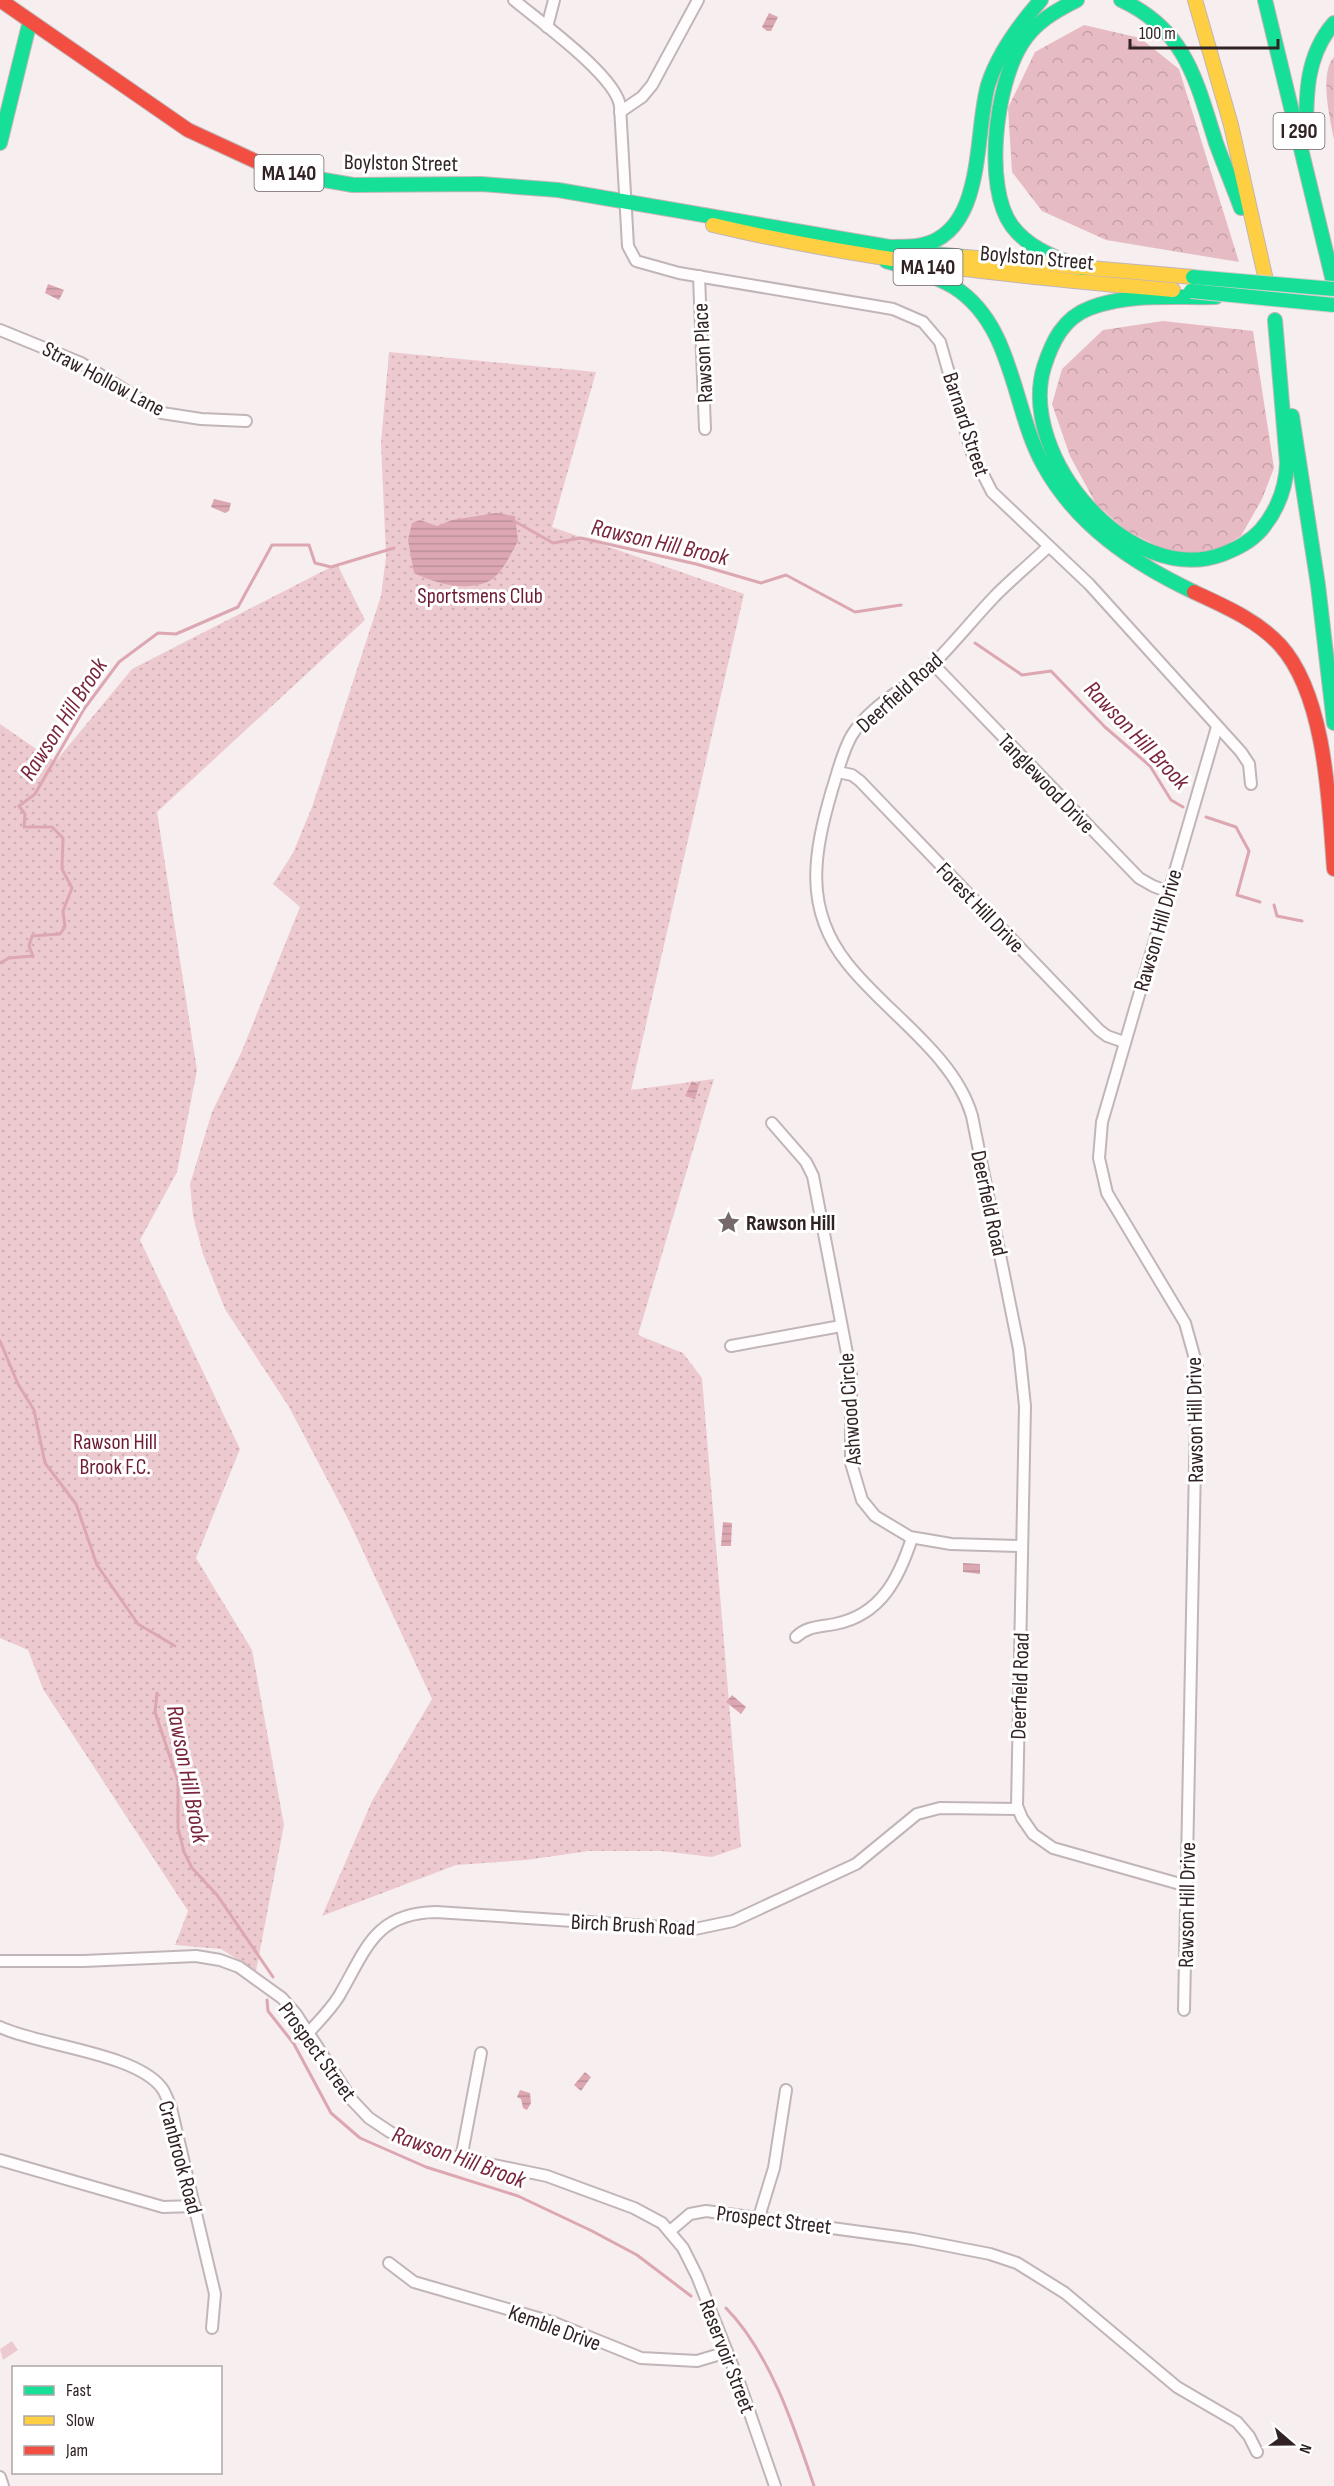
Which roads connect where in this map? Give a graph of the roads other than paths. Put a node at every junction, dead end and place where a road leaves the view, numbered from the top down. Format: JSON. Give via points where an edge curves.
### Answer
{"nodes":[{"id":1,"x":0,"y":0,"type":"edge"},
{"id":2,"x":514,"y":0,"type":"edge"},
{"id":3,"x":554,"y":0,"type":"edge"},
{"id":4,"x":698,"y":0,"type":"edge"},
{"id":5,"x":1041,"y":0,"type":"edge"},
{"id":6,"x":1077,"y":0,"type":"edge"},
{"id":7,"x":1121,"y":0,"type":"edge"},
{"id":8,"x":1195,"y":0,"type":"edge"},
{"id":9,"x":1265,"y":0,"type":"edge"},
{"id":10,"x":30,"y":21,"type":"junction"},
{"id":11,"x":1334,"y":23,"type":"edge"},
{"id":12,"x":547,"y":27,"type":"junction"},
{"id":13,"x":620,"y":112,"type":"junction"},
{"id":14,"x":0,"y":143,"type":"edge"},
{"id":15,"x":1306,"y":161,"type":"junction"},
{"id":16,"x":624,"y":202,"type":"junction"},
{"id":17,"x":670,"y":211,"type":"junction"},
{"id":18,"x":890,"y":247,"type":"junction"},
{"id":19,"x":886,"y":261,"type":"junction"},
{"id":20,"x":1264,"y":267,"type":"junction"},
{"id":21,"x":1082,"y":268,"type":"junction"},
{"id":22,"x":699,"y":276,"type":"junction"},
{"id":23,"x":1334,"y":287,"type":"edge"},
{"id":24,"x":1190,"y":295,"type":"junction"},
{"id":25,"x":1334,"y":305,"type":"edge"},
{"id":26,"x":1275,"y":320,"type":"junction"},
{"id":27,"x":0,"y":330,"type":"edge"},
{"id":28,"x":246,"y":421,"type":"dead end"},
{"id":29,"x":705,"y":429,"type":"dead end"},
{"id":30,"x":1048,"y":547,"type":"junction"},
{"id":31,"x":933,"y":664,"type":"junction"},
{"id":32,"x":1334,"y":723,"type":"edge"},
{"id":33,"x":1217,"y":727,"type":"junction"},
{"id":34,"x":838,"y":772,"type":"junction"},
{"id":35,"x":1251,"y":784,"type":"dead end"},
{"id":36,"x":1334,"y":869,"type":"edge"},
{"id":37,"x":1169,"y":892,"type":"junction"},
{"id":38,"x":1124,"y":1042,"type":"junction"},
{"id":39,"x":772,"y":1123,"type":"dead end"},
{"id":40,"x":841,"y":1326,"type":"junction"},
{"id":41,"x":731,"y":1346,"type":"dead end"},
{"id":42,"x":912,"y":1538,"type":"junction"},
{"id":43,"x":1022,"y":1545,"type":"junction"},
{"id":44,"x":796,"y":1637,"type":"dead end"},
{"id":45,"x":1018,"y":1809,"type":"junction"},
{"id":46,"x":1187,"y":1886,"type":"junction"},
{"id":47,"x":0,"y":1961,"type":"edge"},
{"id":48,"x":1184,"y":2010,"type":"dead end"},
{"id":49,"x":0,"y":2027,"type":"edge"},
{"id":50,"x":310,"y":2031,"type":"junction"},
{"id":51,"x":481,"y":2053,"type":"dead end"},
{"id":52,"x":786,"y":2090,"type":"dead end"},
{"id":53,"x":461,"y":2159,"type":"junction"},
{"id":54,"x":0,"y":2160,"type":"edge"},
{"id":55,"x":195,"y":2206,"type":"junction"},
{"id":56,"x":759,"y":2217,"type":"junction"},
{"id":57,"x":670,"y":2231,"type":"junction"},
{"id":58,"x":388,"y":2263,"type":"dead end"},
{"id":59,"x":212,"y":2328,"type":"dead end"},
{"id":60,"x":727,"y":2352,"type":"junction"},
{"id":61,"x":1257,"y":2452,"type":"dead end"},
{"id":62,"x":0,"y":2477,"type":"edge"},
{"id":63,"x":3,"y":2486,"type":"edge"},
{"id":64,"x":775,"y":2486,"type":"edge"}],
"edges":[{"from":1,"to":10,"type":"main road","name":"Boylston Street","number":"MA 140"},
{"from":2,"to":12,"type":"street","name":"Barnard Street"},
{"from":3,"to":12,"type":"street"},
{"from":4,"to":13,"type":"street","via":[[652,85]]},
{"from":5,"to":18,"type":"main road","via":[[1008,42],[996,66],[986,98],[972,192],[964,212],[943,235],[926,245]]},
{"from":6,"to":21,"type":"main road","via":[[1047,15],[1018,50],[1000,92],[996,137],[999,194],[1013,227],[1028,243]]},
{"from":7,"to":20,"type":"main road","via":[[1154,16],[1177,41]]},
{"from":8,"to":20,"type":"main road","via":[[1231,125]]},
{"from":9,"to":15,"type":"main road","number":"I 290"},
{"from":10,"to":14,"type":"main road"},
{"from":10,"to":16,"type":"main road","name":"Boylston Street","number":"MA 140","via":[[182,126],[276,170],[347,184],[529,187]]},
{"from":11,"to":15,"type":"main road","via":[[1321,40],[1310,73]]},
{"from":12,"to":13,"type":"street","name":"Barnard Street","via":[[613,86]]},
{"from":13,"to":16,"type":"street","name":"Barnard Street"},
{"from":15,"to":23,"type":"main road","number":"I 290"},
{"from":16,"to":17,"type":"main road","name":"Boylston Street","number":"MA 140"},
{"from":16,"to":22,"type":"street","name":"Barnard Street","via":[[628,246],[636,261]]},
{"from":17,"to":18,"type":"main road","name":"Boylston Street","number":"MA 140"},
{"from":17,"to":19,"type":"main road","name":"Boylston Street","number":"MA 140","via":[[748,233]]},
{"from":18,"to":21,"type":"main road","name":"Boylston Street","number":"MA 140"},
{"from":19,"to":24,"type":"main road","name":"Boylston Street","number":"MA 140"},
{"from":19,"to":36,"type":"main road","via":[[948,284],[975,306],[997,342],[1042,464],[1069,504],[1096,532],[1154,572],[1253,623],[1284,649],[1298,671],[1311,711],[1323,769]]},
{"from":20,"to":26,"type":"main road"},
{"from":21,"to":23,"type":"main road","name":"Boylston Street","number":"MA 140","bridge":true},
{"from":22,"to":29,"type":"street","name":"Rawson Place"},
{"from":22,"to":30,"type":"street","name":"Barnard Street","via":[[893,309],[923,322],[940,342],[972,453],[986,484],[1004,507]]},
{"from":24,"to":25,"type":"main road","name":"Boylston Street","number":"MA 140","bridge":true},
{"from":24,"to":26,"type":"main road","via":[[1120,300],[1086,309],[1055,337],[1044,358],[1040,383],[1041,428],[1067,480],[1084,502],[1119,533],[1163,557],[1194,562],[1223,558],[1253,539],[1270,518],[1286,474]]},
{"from":26,"to":32,"type":"main road","via":[[1305,489]]},
{"from":27,"to":28,"type":"street","name":"Straw Hollow Lane","via":[[81,363],[162,413]]},
{"from":30,"to":31,"type":"street","name":"Deerfield Road"},
{"from":30,"to":33,"type":"street","name":"Barnard Street","via":[[1089,584]]},
{"from":31,"to":34,"type":"street","name":"Deerfield Road","via":[[862,722],[850,738]]},
{"from":31,"to":37,"type":"street","name":"Tanglewood Drive","via":[[1139,878]]},
{"from":33,"to":35,"type":"street","name":"Barnard Street","via":[[1245,758]]},
{"from":33,"to":37,"type":"street","name":"Rawson Hill Drive"},
{"from":34,"to":38,"type":"street","name":"Forest Hill Drive","via":[[860,781],[1102,1034]]},
{"from":34,"to":43,"type":"street","name":"Deerfield Road","via":[[821,828],[815,867],[818,903],[831,938],[850,966],[943,1064],[963,1091],[972,1116],[1022,1371],[1026,1426]]},
{"from":37,"to":38,"type":"street","name":"Rawson Hill Drive"},
{"from":38,"to":46,"type":"street","name":"Rawson Hill Drive","via":[[1102,1122],[1100,1170],[1112,1204],[1185,1323],[1197,1366]]},
{"from":39,"to":40,"type":"street","name":"Ashwood Circle","via":[[806,1162],[813,1176]]},
{"from":40,"to":41,"type":"street"},
{"from":40,"to":42,"type":"street","name":"Ashwood Circle","via":[[851,1374],[851,1462],[855,1484],[875,1516]]},
{"from":42,"to":43,"type":"street","name":"Ashwood Circle","via":[[951,1544]]},
{"from":42,"to":44,"type":"street","via":[[900,1572],[879,1602],[855,1618],[807,1629]]},
{"from":43,"to":45,"type":"street","name":"Deerfield Road"},
{"from":45,"to":46,"type":"street","via":[[1036,1837],[1053,1848]]},
{"from":45,"to":50,"type":"street","name":"Birch Brush Road","via":[[926,1810],[900,1826],[856,1864],[713,1927],[436,1912],[406,1915],[378,1932],[362,1951],[334,2003]]},
{"from":46,"to":48,"type":"street","name":"Rawson Hill Drive"},
{"from":47,"to":50,"type":"street","name":"Prospect Street","via":[[166,1956],[220,1959],[239,1967],[282,1998]]},
{"from":49,"to":55,"type":"street","name":"Cranbrook Road","via":[[123,2064],[156,2082],[171,2108]]},
{"from":50,"to":53,"type":"street","name":"Prospect Street","via":[[336,2077],[369,2118],[412,2145]]},
{"from":51,"to":53,"type":"street"},
{"from":52,"to":56,"type":"street","via":[[774,2168]]},
{"from":53,"to":57,"type":"street","name":"Prospect Street","via":[[548,2176],[643,2212]]},
{"from":54,"to":55,"type":"street","via":[[160,2206]]},
{"from":55,"to":59,"type":"street","name":"Cranbrook Road","via":[[216,2299]]},
{"from":56,"to":57,"type":"street","name":"Prospect Street","via":[[699,2211]]},
{"from":56,"to":61,"type":"street","name":"Prospect Street","via":[[913,2239],[990,2254],[1017,2264],[1065,2293],[1177,2387],[1237,2422]]},
{"from":57,"to":60,"type":"street","name":"Reservoir Street","via":[[692,2267]]},
{"from":58,"to":60,"type":"street","name":"Kemble Drive","via":[[414,2283],[552,2322],[641,2358],[697,2361]]},
{"from":60,"to":64,"type":"street","name":"Reservoir Street"},
{"from":62,"to":63,"type":"street"}]}
